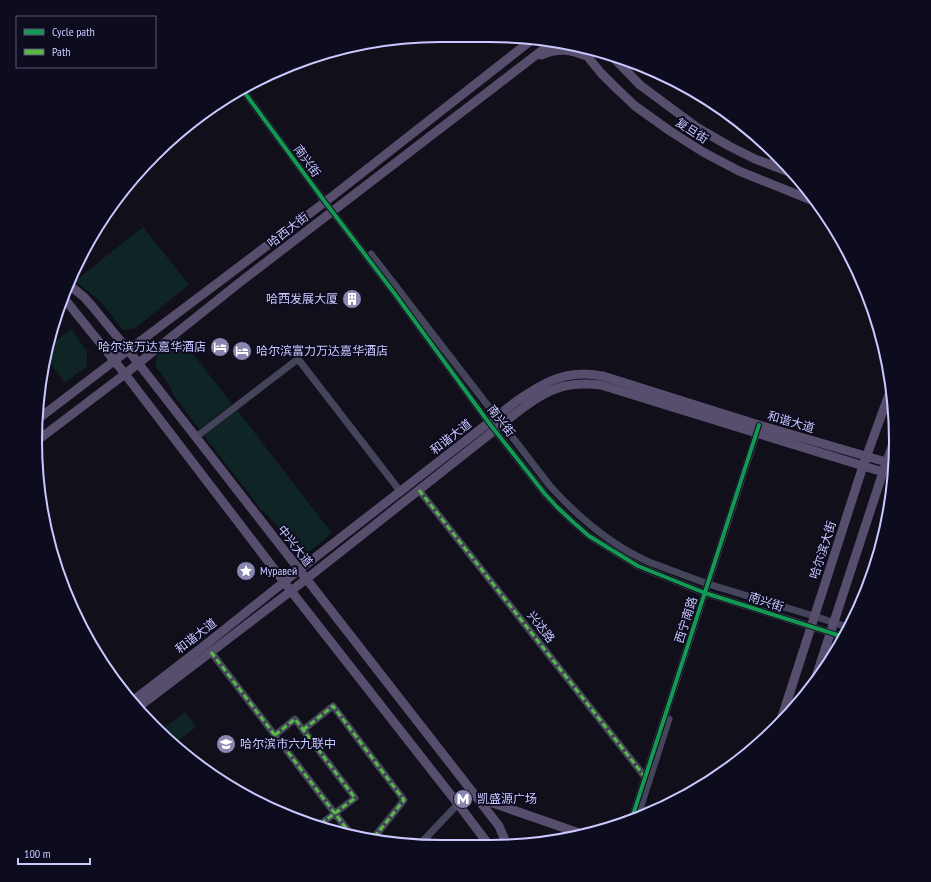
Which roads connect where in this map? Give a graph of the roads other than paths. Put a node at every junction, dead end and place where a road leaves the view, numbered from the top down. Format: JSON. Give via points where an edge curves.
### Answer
{"nodes":[{"id":1,"x":526,"y":44,"type":"edge"},
{"id":2,"x":548,"y":46,"type":"edge"},
{"id":3,"x":568,"y":50,"type":"edge"},
{"id":4,"x":576,"y":52,"type":"edge"},
{"id":5,"x":587,"y":56,"type":"joint"},
{"id":6,"x":531,"y":59,"type":"junction"},
{"id":7,"x":619,"y":63,"type":"edge"},
{"id":8,"x":249,"y":91,"type":"edge"},
{"id":9,"x":245,"y":93,"type":"edge"},
{"id":10,"x":773,"y":160,"type":"edge"},
{"id":11,"x":771,"y":165,"type":"junction"},
{"id":12,"x":782,"y":169,"type":"edge"},
{"id":13,"x":807,"y":199,"type":"edge"},
{"id":14,"x":326,"y":200,"type":"junction"},
{"id":15,"x":334,"y":210,"type":"junction"},
{"id":16,"x":72,"y":288,"type":"edge"},
{"id":17,"x":67,"y":302,"type":"edge"},
{"id":18,"x":128,"y":350,"type":"junction"},
{"id":19,"x":114,"y":361,"type":"junction"},
{"id":20,"x":138,"y":363,"type":"junction"},
{"id":21,"x":125,"y":374,"type":"junction"},
{"id":22,"x":887,"y":400,"type":"edge"},
{"id":23,"x":43,"y":415,"type":"edge"},
{"id":24,"x":500,"y":420,"type":"junction"},
{"id":25,"x":492,"y":427,"type":"junction"},
{"id":26,"x":761,"y":430,"type":"junction"},
{"id":27,"x":42,"y":437,"type":"edge"},
{"id":28,"x":196,"y":437,"type":"junction"},
{"id":29,"x":867,"y":456,"type":"junction"},
{"id":30,"x":888,"y":456,"type":"edge"},
{"id":31,"x":886,"y":462,"type":"junction"},
{"id":32,"x":863,"y":466,"type":"junction"},
{"id":33,"x":882,"y":472,"type":"junction"},
{"id":34,"x":419,"y":490,"type":"junction"},
{"id":35,"x":400,"y":491,"type":"junction"},
{"id":36,"x":299,"y":570,"type":"junction"},
{"id":37,"x":306,"y":579,"type":"junction"},
{"id":38,"x":284,"y":582,"type":"junction"},
{"id":39,"x":710,"y":585,"type":"junction"},
{"id":40,"x":292,"y":591,"type":"junction"},
{"id":41,"x":707,"y":593,"type":"junction"},
{"id":42,"x":814,"y":616,"type":"junction"},
{"id":43,"x":834,"y":623,"type":"junction"},
{"id":44,"x":843,"y":626,"type":"edge"},
{"id":45,"x":812,"y":627,"type":"junction"},
{"id":46,"x":830,"y":633,"type":"junction"},
{"id":47,"x":838,"y":636,"type":"edge"},
{"id":48,"x":211,"y":652,"type":"junction"},
{"id":49,"x":819,"y":668,"type":"edge"},
{"id":50,"x":136,"y":698,"type":"edge"},
{"id":51,"x":142,"y":705,"type":"edge"},
{"id":52,"x":784,"y":710,"type":"edge"},
{"id":53,"x":303,"y":730,"type":"junction"},
{"id":54,"x":275,"y":735,"type":"junction"},
{"id":55,"x":645,"y":777,"type":"junction"},
{"id":56,"x":477,"y":798,"type":"junction"},
{"id":57,"x":458,"y":804,"type":"junction"},
{"id":58,"x":639,"y":811,"type":"edge"},
{"id":59,"x":335,"y":813,"type":"junction"},
{"id":60,"x":633,"y":813,"type":"edge"},
{"id":61,"x":323,"y":822,"type":"edge"},
{"id":62,"x":346,"y":828,"type":"edge"},
{"id":63,"x":573,"y":831,"type":"edge"},
{"id":64,"x":376,"y":835,"type":"edge"},
{"id":65,"x":424,"y":839,"type":"edge"},
{"id":66,"x":505,"y":839,"type":"edge"},
{"id":67,"x":486,"y":840,"type":"edge"}],
"edges":[{"from":1,"to":14,"type":"main road","name":"哈西大街"},
{"from":2,"to":6,"type":"main road","name":"哈西大街"},
{"from":3,"to":6,"type":"main road","via":[[552,51]]},
{"from":4,"to":5,"type":"main road"},
{"from":5,"to":13,"type":"main road","name":"复旦街","via":[[635,106],[670,131],[739,171]]},
{"from":6,"to":15,"type":"main road","name":"哈西大街"},
{"from":7,"to":11,"type":"main road","name":"复旦街","via":[[640,85],[698,128],[729,146]]},
{"from":8,"to":14,"type":"street","name":"南兴街"},
{"from":9,"to":14,"type":"street","name":"南兴街"},
{"from":10,"to":11,"type":"street"},
{"from":11,"to":12,"type":"main road","name":"复旦街"},
{"from":14,"to":15,"type":"street","name":"南兴街"},
{"from":14,"to":18,"type":"main road","name":"哈西大街"},
{"from":15,"to":20,"type":"main road","name":"哈西大街"},
{"from":15,"to":24,"type":"street","name":"南兴街"},
{"from":15,"to":25,"type":"street","name":"南兴街"},
{"from":16,"to":18,"type":"main road","name":"中兴大道","via":[[88,302]]},
{"from":17,"to":19,"type":"main road"},
{"from":18,"to":19,"type":"main road","name":"哈西大街"},
{"from":18,"to":20,"type":"main road","name":"中兴大道"},
{"from":19,"to":21,"type":"main road"},
{"from":19,"to":23,"type":"main road","name":"哈西大街"},
{"from":20,"to":21,"type":"main road","name":"哈西大街"},
{"from":20,"to":28,"type":"main road","name":"中兴大道"},
{"from":21,"to":27,"type":"main road","name":"哈西大街"},
{"from":21,"to":38,"type":"main road"},
{"from":22,"to":29,"type":"main road","name":"哈尔滨大街"},
{"from":24,"to":25,"type":"main road","name":"和谐大道"},
{"from":24,"to":26,"type":"main road","name":"和谐大道","via":[[518,400],[548,382],[565,376],[584,374],[603,376]]},
{"from":24,"to":39,"type":"street","name":"南兴街","via":[[550,486],[586,522],[642,559]]},
{"from":25,"to":34,"type":"main road","name":"和谐大道"},
{"from":25,"to":35,"type":"main road","name":"和谐大道"},
{"from":25,"to":41,"type":"street","name":"南兴街","via":[[557,507],[590,536],[638,566]]},
{"from":26,"to":29,"type":"main road","name":"和谐大道"},
{"from":26,"to":32,"type":"main road","name":"和谐大道"},
{"from":26,"to":39,"type":"street","name":"西宁南路"},
{"from":28,"to":35,"type":"street","via":[[298,359]]},
{"from":28,"to":36,"type":"main road","name":"中兴大道"},
{"from":29,"to":31,"type":"main road","name":"和谐大道"},
{"from":29,"to":32,"type":"main road","name":"哈尔滨大街"},
{"from":30,"to":31,"type":"main road"},
{"from":31,"to":33,"type":"main road"},
{"from":32,"to":33,"type":"main road","name":"和谐大道"},
{"from":32,"to":42,"type":"main road","name":"哈尔滨大街"},
{"from":33,"to":43,"type":"main road"},
{"from":34,"to":37,"type":"main road","name":"和谐大道"},
{"from":34,"to":55,"type":"street","name":"兴达路"},
{"from":35,"to":36,"type":"main road","name":"和谐大道"},
{"from":36,"to":37,"type":"main road","name":"中兴大道"},
{"from":36,"to":38,"type":"main road","name":"和谐大道"},
{"from":37,"to":40,"type":"main road","name":"和谐大道"},
{"from":37,"to":56,"type":"main road","name":"中兴大道"},
{"from":38,"to":40,"type":"main road"},
{"from":38,"to":50,"type":"main road","name":"和谐大道"},
{"from":39,"to":41,"type":"street","name":"西宁南路"},
{"from":39,"to":42,"type":"street","name":"南兴街"},
{"from":40,"to":48,"type":"main road","name":"和谐大道"},
{"from":40,"to":57,"type":"main road"},
{"from":41,"to":45,"type":"street","name":"南兴街"},
{"from":41,"to":55,"type":"street","name":"西宁南路"},
{"from":41,"to":58,"type":"street","name":"西宁南路"},
{"from":42,"to":43,"type":"street","name":"南兴街"},
{"from":42,"to":45,"type":"main road","name":"哈尔滨大街"},
{"from":43,"to":44,"type":"street","name":"南兴街"},
{"from":43,"to":46,"type":"main road"},
{"from":45,"to":46,"type":"street","name":"南兴街"},
{"from":45,"to":52,"type":"main road","name":"哈尔滨大街"},
{"from":46,"to":47,"type":"street","name":"南兴街"},
{"from":46,"to":49,"type":"main road"},
{"from":48,"to":51,"type":"main road","name":"和谐大道"},
{"from":48,"to":54,"type":"street"},
{"from":53,"to":54,"type":"street","via":[[295,719]]},
{"from":53,"to":59,"type":"street","via":[[355,798]]},
{"from":53,"to":64,"type":"street","via":[[333,706],[404,800]]},
{"from":54,"to":59,"type":"street"},
{"from":55,"to":60,"type":"street","name":"西宁南路"},
{"from":56,"to":63,"type":"main road"},
{"from":56,"to":66,"type":"main road","name":"中兴大道","via":[[499,826]]},
{"from":57,"to":65,"type":"street"},
{"from":57,"to":67,"type":"main road"},
{"from":59,"to":61,"type":"street"},
{"from":59,"to":62,"type":"street"}]}
